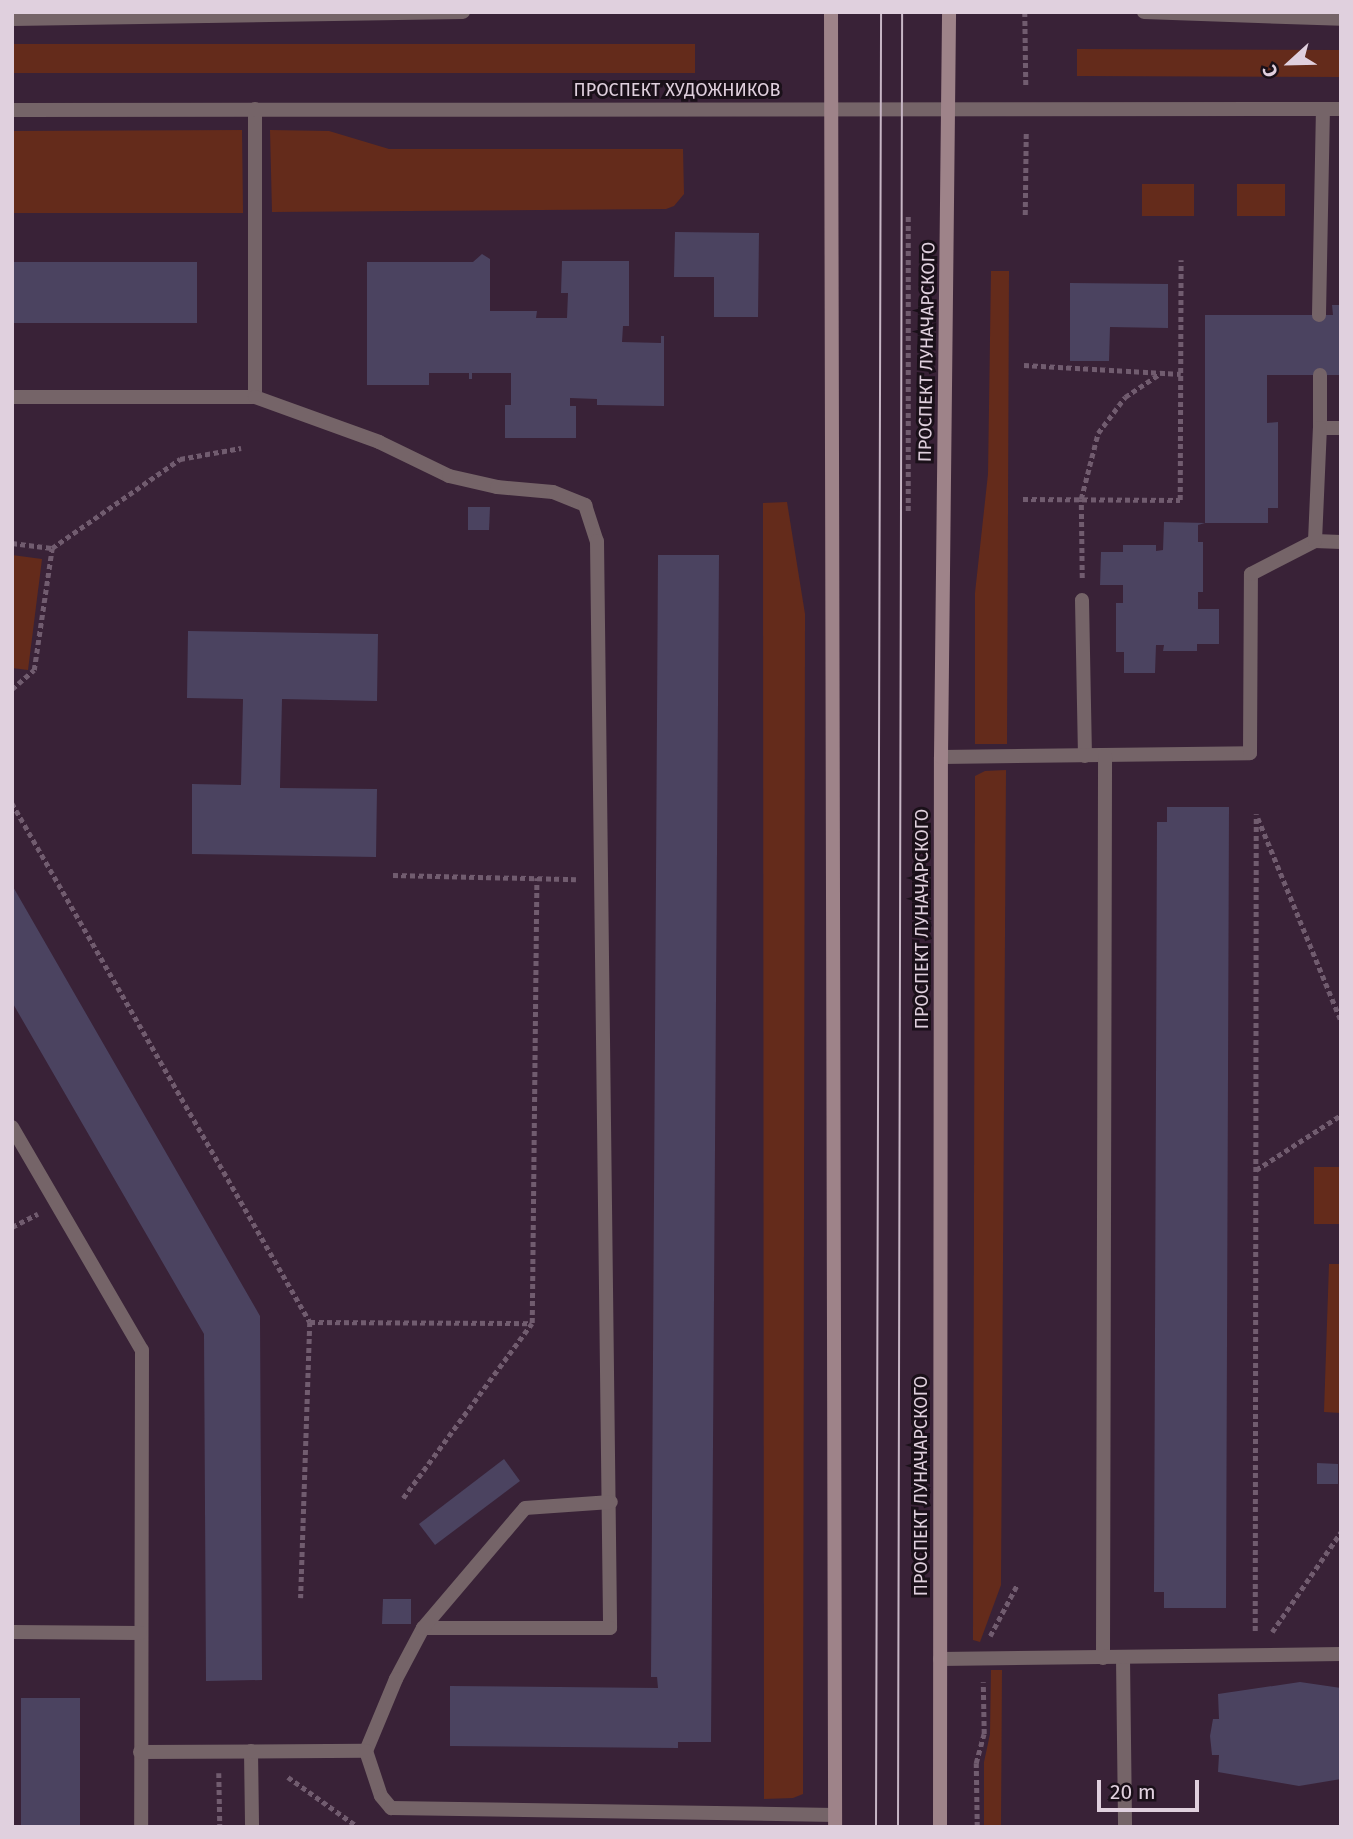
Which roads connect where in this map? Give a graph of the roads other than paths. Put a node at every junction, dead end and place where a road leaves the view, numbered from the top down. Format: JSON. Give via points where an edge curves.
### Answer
{"nodes":[{"id":1,"x":463,"y":12,"type":"edge"},
{"id":2,"x":831,"y":12,"type":"edge"},
{"id":3,"x":949,"y":12,"type":"edge"},
{"id":4,"x":1144,"y":12,"type":"edge"},
{"id":5,"x":1321,"y":15,"type":"edge"},
{"id":6,"x":12,"y":19,"type":"edge"},
{"id":7,"x":1341,"y":19,"type":"edge"},
{"id":8,"x":255,"y":109,"type":"junction"},
{"id":9,"x":1323,"y":109,"type":"junction"},
{"id":10,"x":1341,"y":109,"type":"edge"},
{"id":11,"x":12,"y":110,"type":"edge"},
{"id":12,"x":830,"y":110,"type":"junction"},
{"id":13,"x":949,"y":110,"type":"junction"},
{"id":14,"x":1319,"y":315,"type":"dead end"},
{"id":15,"x":1320,"y":375,"type":"dead end"},
{"id":16,"x":12,"y":397,"type":"edge"},
{"id":17,"x":255,"y":397,"type":"junction"},
{"id":18,"x":1320,"y":428,"type":"junction"},
{"id":19,"x":1341,"y":428,"type":"edge"},
{"id":20,"x":1315,"y":541,"type":"junction"},
{"id":21,"x":1341,"y":542,"type":"edge"},
{"id":22,"x":1082,"y":600,"type":"road end"},
{"id":23,"x":1085,"y":756,"type":"junction"},
{"id":24,"x":1105,"y":756,"type":"junction"},
{"id":25,"x":941,"y":757,"type":"junction"},
{"id":26,"x":12,"y":1127,"type":"edge"},
{"id":27,"x":611,"y":1502,"type":"junction"},
{"id":28,"x":423,"y":1628,"type":"junction"},
{"id":29,"x":12,"y":1632,"type":"edge"},
{"id":30,"x":140,"y":1633,"type":"junction"},
{"id":31,"x":1341,"y":1654,"type":"edge"},
{"id":32,"x":1103,"y":1658,"type":"junction"},
{"id":33,"x":1123,"y":1658,"type":"junction"},
{"id":34,"x":940,"y":1659,"type":"junction"},
{"id":35,"x":251,"y":1751,"type":"junction"},
{"id":36,"x":366,"y":1751,"type":"junction"},
{"id":37,"x":140,"y":1752,"type":"junction"},
{"id":38,"x":835,"y":1821,"type":"edge"},
{"id":39,"x":141,"y":1827,"type":"edge"},
{"id":40,"x":251,"y":1827,"type":"edge"},
{"id":41,"x":940,"y":1827,"type":"edge"},
{"id":42,"x":1125,"y":1827,"type":"edge"}],
"edges":[{"from":1,"to":6,"type":"street"},
{"from":2,"to":12,"type":"main road"},
{"from":3,"to":13,"type":"main road","name":"ПРОСПЕКТ ЛУНАЧАРСКОГО"},
{"from":4,"to":5,"type":"street"},
{"from":5,"to":7,"type":"street"},
{"from":8,"to":11,"type":"street","name":"ПРОСПЕКТ ХУДОЖНИКОВ"},
{"from":8,"to":12,"type":"street","name":"ПРОСПЕКТ ХУДОЖНИКОВ"},
{"from":8,"to":17,"type":"street"},
{"from":9,"to":10,"type":"street","name":"ПРОСПЕКТ ХУДОЖНИКОВ"},
{"from":9,"to":13,"type":"street","name":"ПРОСПЕКТ ХУДОЖНИКОВ"},
{"from":9,"to":14,"type":"street"},
{"from":12,"to":13,"type":"street","name":"ПРОСПЕКТ ХУДОЖНИКОВ"},
{"from":12,"to":38,"type":"main road"},
{"from":13,"to":25,"type":"main road","name":"ПРОСПЕКТ ЛУНАЧАРСКОГО"},
{"from":15,"to":18,"type":"street"},
{"from":16,"to":17,"type":"street"},
{"from":17,"to":27,"type":"street","via":[[380,442],[450,476],[497,487],[553,492],[585,505],[597,541]]},
{"from":18,"to":19,"type":"street"},
{"from":18,"to":20,"type":"street"},
{"from":20,"to":21,"type":"street"},
{"from":20,"to":24,"type":"street","via":[[1251,574],[1250,753]]},
{"from":22,"to":23,"type":"street"},
{"from":23,"to":24,"type":"street"},
{"from":23,"to":25,"type":"street"},
{"from":24,"to":32,"type":"street"},
{"from":25,"to":34,"type":"main road","name":"ПРОСПЕКТ ЛУНАЧАРСКОГО"},
{"from":26,"to":30,"type":"street","via":[[142,1350]]},
{"from":27,"to":28,"type":"street","via":[[525,1508]]},
{"from":27,"to":28,"type":"street","via":[[610,1628]]},
{"from":28,"to":36,"type":"street"},
{"from":29,"to":30,"type":"street"},
{"from":30,"to":37,"type":"street"},
{"from":31,"to":33,"type":"street"},
{"from":32,"to":33,"type":"street"},
{"from":32,"to":34,"type":"street"},
{"from":33,"to":42,"type":"street"},
{"from":34,"to":41,"type":"main road","name":"ПРОСПЕКТ ЛУНАЧАРСКОГО"},
{"from":35,"to":36,"type":"street"},
{"from":35,"to":37,"type":"street"},
{"from":35,"to":40,"type":"street"},
{"from":36,"to":38,"type":"street","via":[[381,1796],[391,1808]]},
{"from":37,"to":39,"type":"street"}]}
